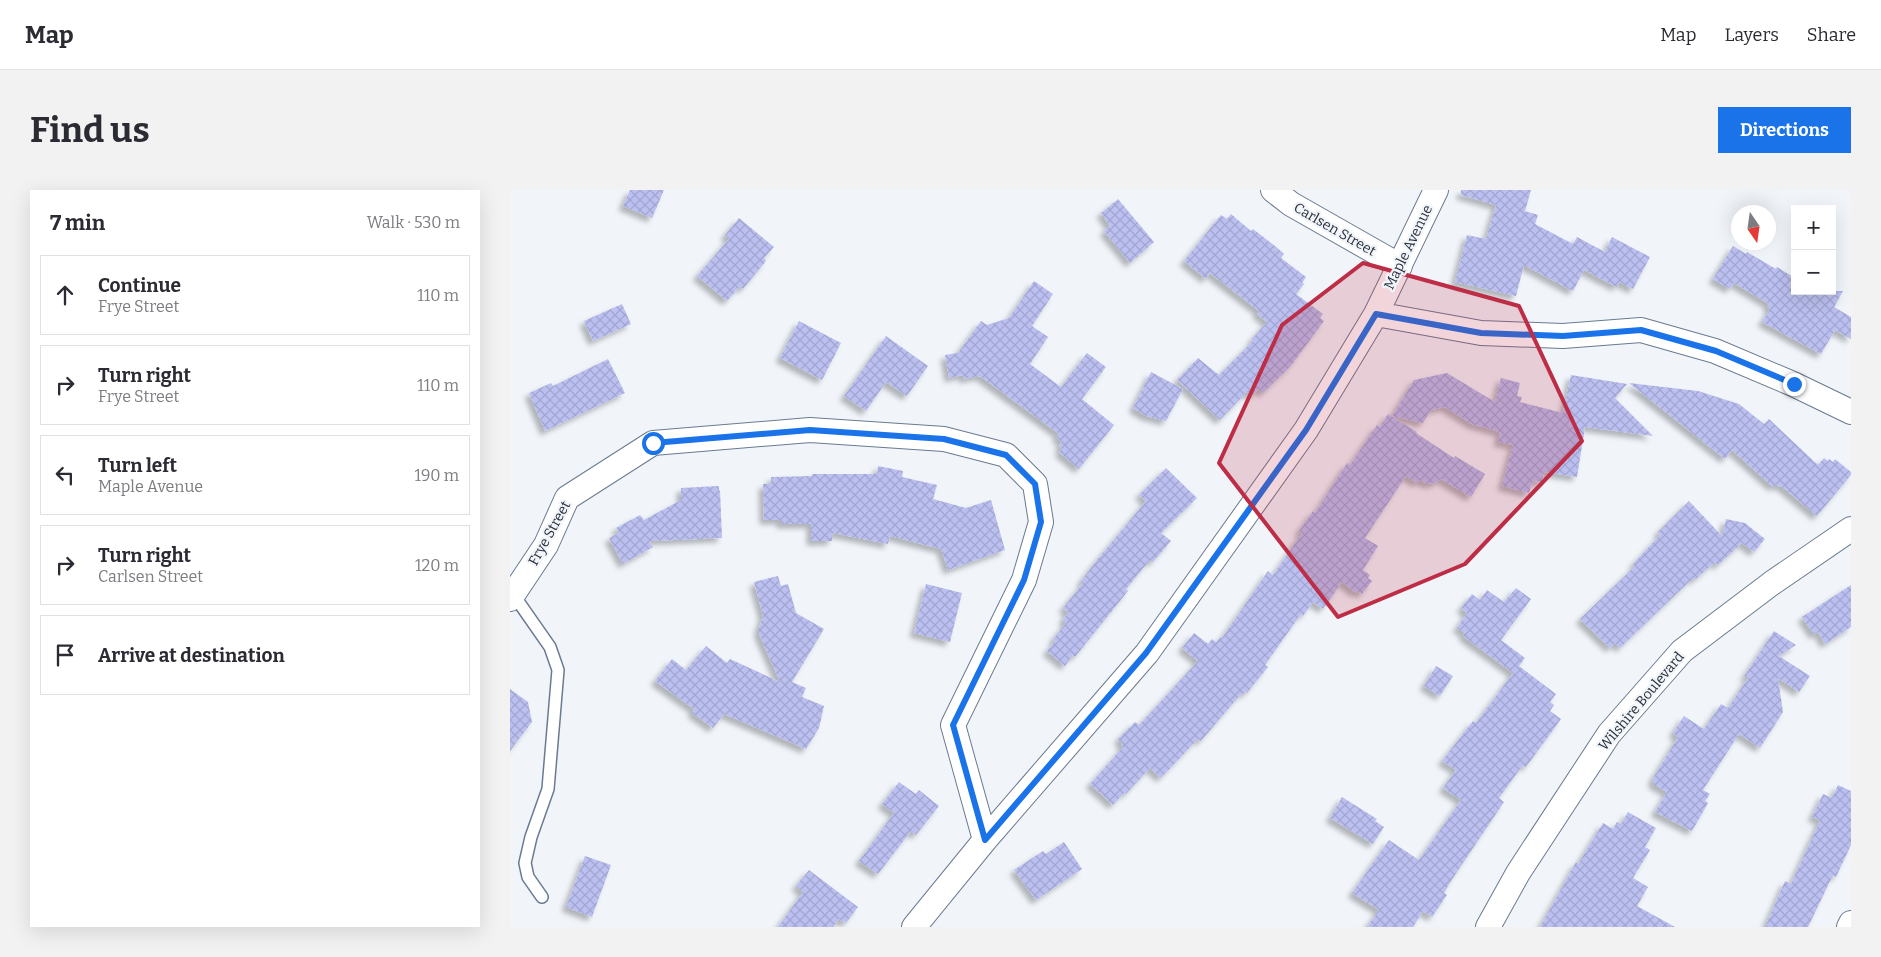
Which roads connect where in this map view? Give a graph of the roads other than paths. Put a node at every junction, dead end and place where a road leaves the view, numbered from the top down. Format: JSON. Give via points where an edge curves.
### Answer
{"nodes":[{"id":1,"x":1273,"y":190,"type":"edge"},
{"id":2,"x":1436,"y":190,"type":"edge"},
{"id":3,"x":1400,"y":266,"type":"junction"},
{"id":4,"x":1376,"y":314,"type":"junction"},
{"id":5,"x":1851,"y":412,"type":"edge"},
{"id":6,"x":1851,"y":529,"type":"edge"},
{"id":7,"x":511,"y":596,"type":"edge"},
{"id":8,"x":985,"y":840,"type":"junction"},
{"id":9,"x":542,"y":897,"type":"dead end"},
{"id":10,"x":1851,"y":923,"type":"edge"},
{"id":11,"x":914,"y":927,"type":"edge"},
{"id":12,"x":1488,"y":927,"type":"edge"},
{"id":13,"x":1849,"y":927,"type":"edge"}],
"edges":[{"from":1,"to":3,"type":"street","name":"Carlsen Street","via":[[1291,204]]},
{"from":2,"to":3,"type":"street","name":"Maple Avenue"},
{"from":3,"to":4,"type":"street","name":"Maple Avenue"},
{"from":4,"to":5,"type":"street","via":[[1481,333],[1563,336],[1641,330],[1716,351]]},
{"from":4,"to":8,"type":"street","name":"Maple Avenue","via":[[1306,430],[1146,653]]},
{"from":6,"to":12,"type":"street","name":"Wilshire Boulevard","via":[[1682,651],[1609,734],[1518,873]]},
{"from":7,"to":8,"type":"street","name":"Frye Street","via":[[546,546],[567,498],[653,443],[810,430],[944,439],[1006,455],[1035,484],[1041,522],[1024,580],[953,725]]},
{"from":7,"to":9,"type":"lane","via":[[550,647],[558,670],[548,789],[525,863],[528,877]]},
{"from":8,"to":11,"type":"street","name":"Maple Avenue"},
{"from":10,"to":13,"type":"street"}]}
